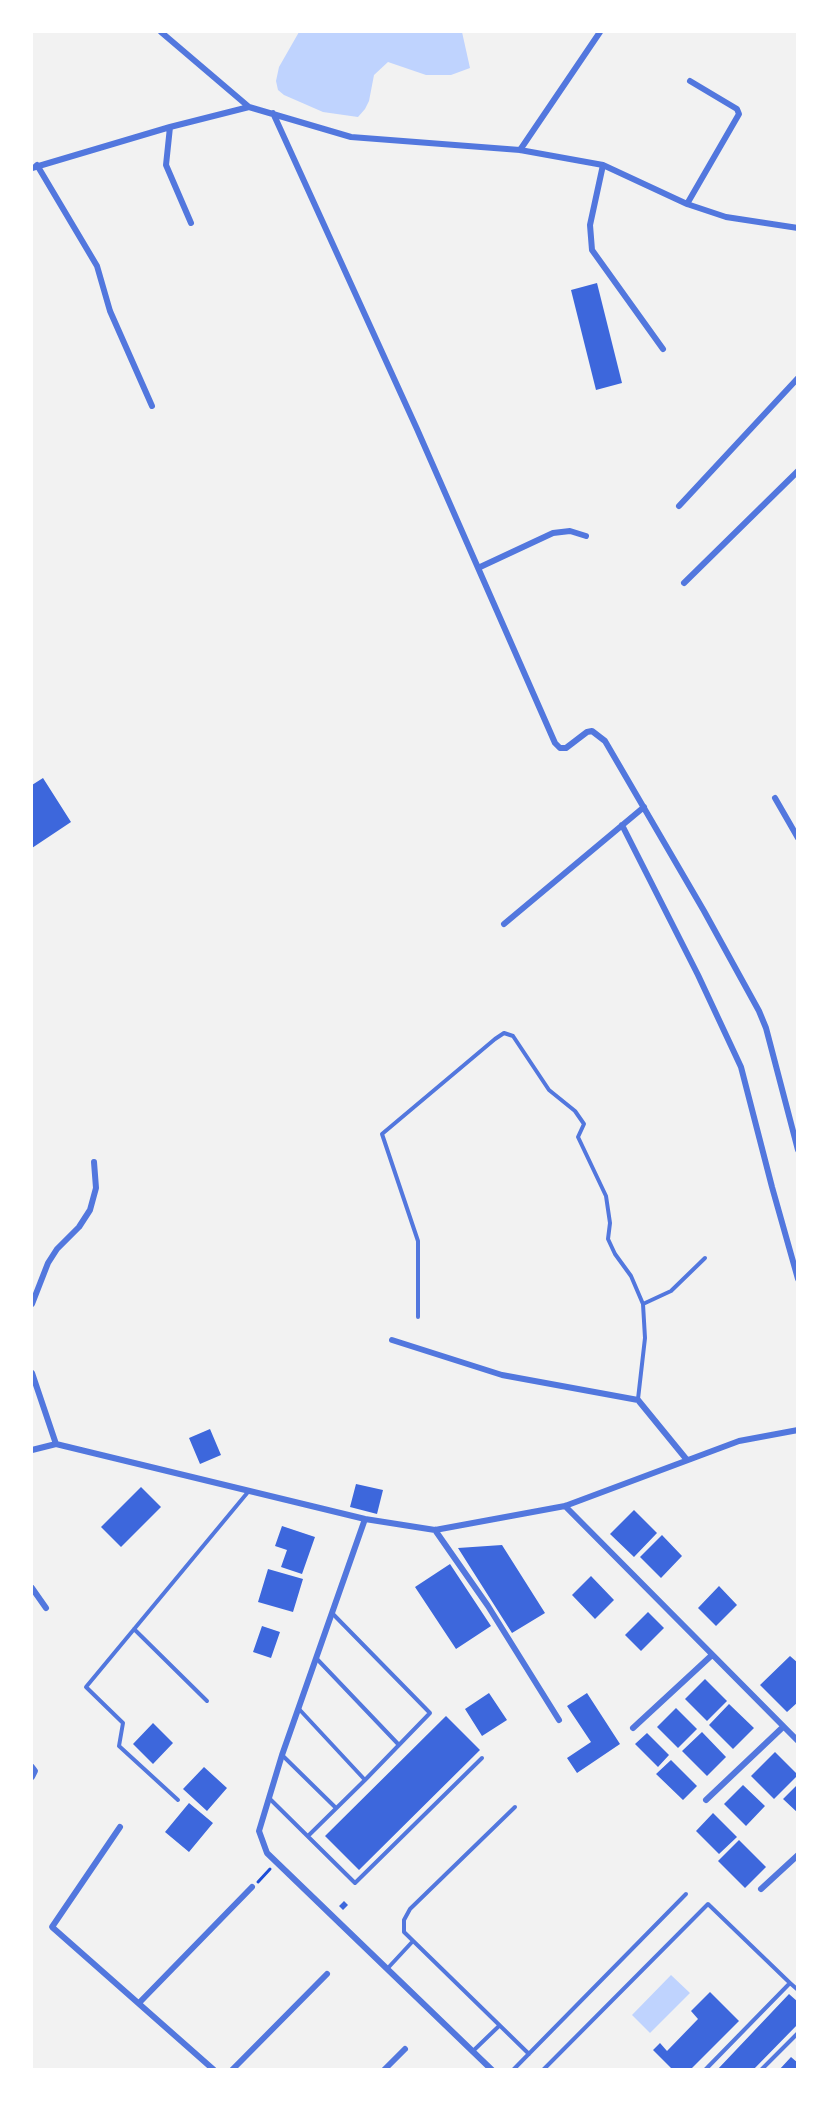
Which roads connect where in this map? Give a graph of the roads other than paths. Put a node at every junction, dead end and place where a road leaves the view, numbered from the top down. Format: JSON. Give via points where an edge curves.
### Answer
{"nodes":[{"id":1,"x":161,"y":32,"type":"edge"},
{"id":2,"x":600,"y":32,"type":"edge"},
{"id":3,"x":690,"y":81,"type":"dead end"},
{"id":4,"x":249,"y":107,"type":"junction"},
{"id":5,"x":273,"y":113,"type":"junction"},
{"id":6,"x":170,"y":127,"type":"junction"},
{"id":7,"x":520,"y":150,"type":"junction"},
{"id":8,"x":603,"y":165,"type":"junction"},
{"id":9,"x":34,"y":167,"type":"edge"},
{"id":10,"x":687,"y":204,"type":"junction"},
{"id":11,"x":191,"y":223,"type":"dead end"},
{"id":12,"x":798,"y":228,"type":"edge"},
{"id":13,"x":663,"y":349,"type":"dead end"},
{"id":14,"x":798,"y":378,"type":"edge"},
{"id":15,"x":152,"y":406,"type":"dead end"},
{"id":16,"x":798,"y":471,"type":"edge"},
{"id":17,"x":679,"y":506,"type":"dead end"},
{"id":18,"x":586,"y":536,"type":"dead end"},
{"id":19,"x":478,"y":568,"type":"junction"},
{"id":20,"x":684,"y":583,"type":"dead end"},
{"id":21,"x":775,"y":798,"type":"dead end"},
{"id":22,"x":644,"y":807,"type":"junction"},
{"id":23,"x":622,"y":825,"type":"junction"},
{"id":24,"x":798,"y":838,"type":"edge"},
{"id":25,"x":504,"y":924,"type":"dead end"},
{"id":26,"x":798,"y":1150,"type":"edge"},
{"id":27,"x":93,"y":1162,"type":"dead end"},
{"id":28,"x":705,"y":1258,"type":"dead end"},
{"id":29,"x":798,"y":1279,"type":"edge"},
{"id":30,"x":32,"y":1304,"type":"edge"},
{"id":31,"x":644,"y":1304,"type":"junction"},
{"id":32,"x":418,"y":1317,"type":"dead end"},
{"id":33,"x":392,"y":1340,"type":"dead end"},
{"id":34,"x":32,"y":1373,"type":"edge"},
{"id":35,"x":638,"y":1400,"type":"junction"},
{"id":36,"x":798,"y":1430,"type":"edge"},
{"id":37,"x":56,"y":1444,"type":"junction"},
{"id":38,"x":32,"y":1450,"type":"edge"},
{"id":39,"x":687,"y":1460,"type":"junction"},
{"id":40,"x":248,"y":1492,"type":"junction"},
{"id":41,"x":565,"y":1506,"type":"junction"},
{"id":42,"x":365,"y":1519,"type":"junction"},
{"id":43,"x":435,"y":1530,"type":"junction"},
{"id":44,"x":32,"y":1588,"type":"edge"},
{"id":45,"x":46,"y":1608,"type":"dead end"},
{"id":46,"x":332,"y":1613,"type":"junction"},
{"id":47,"x":134,"y":1629,"type":"junction"},
{"id":48,"x":711,"y":1656,"type":"junction"},
{"id":49,"x":316,"y":1658,"type":"junction"},
{"id":50,"x":207,"y":1701,"type":"dead end"},
{"id":51,"x":298,"y":1709,"type":"junction"},
{"id":52,"x":559,"y":1720,"type":"dead end"},
{"id":53,"x":783,"y":1727,"type":"junction"},
{"id":54,"x":633,"y":1728,"type":"dead end"},
{"id":55,"x":798,"y":1741,"type":"edge"},
{"id":56,"x":399,"y":1745,"type":"junction"},
{"id":57,"x":282,"y":1755,"type":"junction"},
{"id":58,"x":482,"y":1758,"type":"dead end"},
{"id":59,"x":32,"y":1767,"type":"edge"},
{"id":60,"x":32,"y":1777,"type":"edge"},
{"id":61,"x":365,"y":1780,"type":"junction"},
{"id":62,"x":268,"y":1797,"type":"junction"},
{"id":63,"x":178,"y":1800,"type":"dead end"},
{"id":64,"x":705,"y":1800,"type":"dead end"},
{"id":65,"x":515,"y":1807,"type":"dead end"},
{"id":66,"x":336,"y":1808,"type":"junction"},
{"id":67,"x":120,"y":1827,"type":"dead end"},
{"id":68,"x":308,"y":1836,"type":"junction"},
{"id":69,"x":798,"y":1855,"type":"edge"},
{"id":70,"x":252,"y":1887,"type":"road end"},
{"id":71,"x":761,"y":1889,"type":"dead end"},
{"id":72,"x":686,"y":1894,"type":"dead end"},
{"id":73,"x":413,"y":1941,"type":"junction"},
{"id":74,"x":387,"y":1969,"type":"junction"},
{"id":75,"x":327,"y":1974,"type":"dead end"},
{"id":76,"x":790,"y":1983,"type":"junction"},
{"id":77,"x":798,"y":1990,"type":"edge"},
{"id":78,"x":139,"y":2003,"type":"junction"},
{"id":79,"x":499,"y":2026,"type":"junction"},
{"id":80,"x":798,"y":2032,"type":"edge"},
{"id":81,"x":405,"y":2049,"type":"dead end"},
{"id":82,"x":473,"y":2051,"type":"junction"},
{"id":83,"x":529,"y":2054,"type":"junction"},
{"id":84,"x":214,"y":2070,"type":"edge"},
{"id":85,"x":232,"y":2070,"type":"edge"},
{"id":86,"x":384,"y":2070,"type":"edge"},
{"id":87,"x":492,"y":2070,"type":"edge"},
{"id":88,"x":513,"y":2070,"type":"edge"},
{"id":89,"x":543,"y":2070,"type":"edge"},
{"id":90,"x":705,"y":2070,"type":"edge"},
{"id":91,"x":761,"y":2070,"type":"edge"}],
"edges":[{"from":1,"to":4,"type":"street"},
{"from":2,"to":7,"type":"street"},
{"from":3,"to":10,"type":"street","via":[[737,109],[739,114]]},
{"from":4,"to":5,"type":"street"},
{"from":4,"to":6,"type":"street"},
{"from":5,"to":7,"type":"street","via":[[351,137]]},
{"from":5,"to":19,"type":"street"},
{"from":6,"to":9,"type":"street"},
{"from":6,"to":11,"type":"street","via":[[166,165]]},
{"from":7,"to":8,"type":"street"},
{"from":8,"to":10,"type":"street"},
{"from":8,"to":13,"type":"street","via":[[590,225],[592,250]]},
{"from":9,"to":15,"type":"street","via":[[96,266],[110,311]]},
{"from":10,"to":12,"type":"street","via":[[726,217]]},
{"from":14,"to":17,"type":"street"},
{"from":16,"to":20,"type":"street"},
{"from":18,"to":19,"type":"street","via":[[570,531],[553,533]]},
{"from":19,"to":22,"type":"street","via":[[555,743],[566,748],[586,732],[598,733]]},
{"from":21,"to":24,"type":"street"},
{"from":22,"to":23,"type":"street"},
{"from":22,"to":26,"type":"street","via":[[759,1011]]},
{"from":23,"to":25,"type":"street"},
{"from":23,"to":29,"type":"street","via":[[741,1066]]},
{"from":27,"to":30,"type":"street","via":[[96,1188],[90,1210],[48,1263]]},
{"from":28,"to":31,"type":"lane","via":[[671,1291]]},
{"from":31,"to":32,"type":"lane","via":[[632,1276],[608,1239],[606,1196],[578,1137],[584,1124],[575,1111],[549,1090],[513,1036],[504,1033],[382,1134],[418,1241]]},
{"from":31,"to":35,"type":"lane","via":[[645,1338]]},
{"from":33,"to":35,"type":"street","via":[[502,1375]]},
{"from":34,"to":37,"type":"street"},
{"from":35,"to":39,"type":"street"},
{"from":36,"to":39,"type":"street","via":[[740,1441]]},
{"from":37,"to":38,"type":"street"},
{"from":37,"to":40,"type":"street"},
{"from":39,"to":41,"type":"street"},
{"from":40,"to":42,"type":"street"},
{"from":40,"to":47,"type":"lane"},
{"from":41,"to":43,"type":"street"},
{"from":41,"to":48,"type":"street"},
{"from":42,"to":43,"type":"street"},
{"from":42,"to":46,"type":"street"},
{"from":43,"to":52,"type":"street"},
{"from":44,"to":45,"type":"street"},
{"from":46,"to":49,"type":"street"},
{"from":46,"to":56,"type":"lane","via":[[430,1713]]},
{"from":47,"to":50,"type":"lane"},
{"from":47,"to":63,"type":"lane","via":[[86,1687],[123,1723],[119,1746]]},
{"from":48,"to":53,"type":"street"},
{"from":48,"to":54,"type":"street"},
{"from":49,"to":51,"type":"street"},
{"from":49,"to":56,"type":"lane"},
{"from":51,"to":57,"type":"street"},
{"from":51,"to":61,"type":"lane"},
{"from":53,"to":55,"type":"street"},
{"from":53,"to":64,"type":"street"},
{"from":56,"to":61,"type":"lane"},
{"from":57,"to":62,"type":"street"},
{"from":57,"to":66,"type":"lane"},
{"from":58,"to":68,"type":"lane","via":[[355,1882]]},
{"from":59,"to":60,"type":"street"},
{"from":61,"to":66,"type":"lane"},
{"from":62,"to":68,"type":"lane"},
{"from":62,"to":74,"type":"street","via":[[259,1831],[267,1852]]},
{"from":65,"to":73,"type":"lane","via":[[410,1909],[404,1920],[404,1932]]},
{"from":66,"to":68,"type":"lane"},
{"from":67,"to":78,"type":"street","via":[[52,1927]]},
{"from":69,"to":71,"type":"street"},
{"from":70,"to":78,"type":"street"},
{"from":72,"to":83,"type":"lane"},
{"from":73,"to":74,"type":"lane"},
{"from":73,"to":79,"type":"lane"},
{"from":74,"to":82,"type":"street"},
{"from":75,"to":85,"type":"street"},
{"from":76,"to":77,"type":"lane"},
{"from":76,"to":89,"type":"lane","via":[[708,1904]]},
{"from":76,"to":90,"type":"lane"},
{"from":78,"to":84,"type":"street"},
{"from":79,"to":82,"type":"lane"},
{"from":79,"to":83,"type":"lane"},
{"from":80,"to":91,"type":"lane"},
{"from":81,"to":86,"type":"street"},
{"from":82,"to":87,"type":"street"},
{"from":83,"to":88,"type":"lane"}]}
